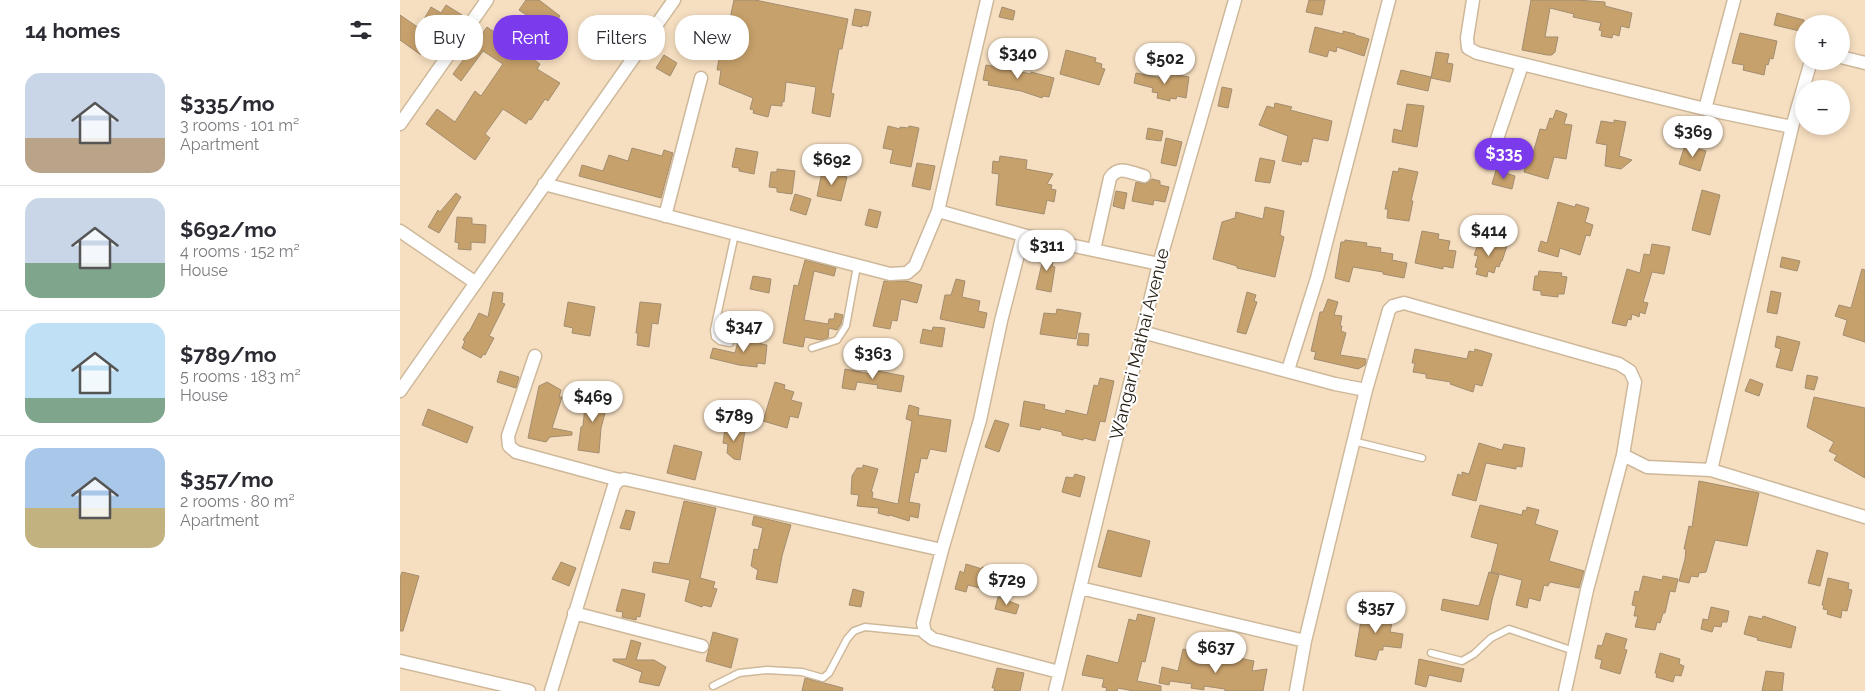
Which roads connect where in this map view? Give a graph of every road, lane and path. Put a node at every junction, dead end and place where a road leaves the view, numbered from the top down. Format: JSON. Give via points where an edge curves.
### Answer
{"nodes":[{"id":1,"x":487,"y":0,"type":"edge"},
{"id":2,"x":674,"y":0,"type":"edge"},
{"id":3,"x":987,"y":0,"type":"edge"},
{"id":4,"x":1235,"y":0,"type":"edge"},
{"id":5,"x":1388,"y":0,"type":"edge"},
{"id":6,"x":1473,"y":0,"type":"edge"},
{"id":7,"x":1734,"y":0,"type":"edge"},
{"id":8,"x":1850,"y":59,"type":"edge"},
{"id":9,"x":1865,"y":63,"type":"edge"},
{"id":10,"x":1522,"y":65,"type":"junction"},
{"id":11,"x":1808,"y":70,"type":"edge"},
{"id":12,"x":701,"y":78,"type":"dead end"},
{"id":13,"x":1705,"y":109,"type":"junction"},
{"id":14,"x":400,"y":124,"type":"edge"},
{"id":15,"x":1792,"y":127,"type":"junction"},
{"id":16,"x":1506,"y":162,"type":"dead end"},
{"id":17,"x":1144,"y":176,"type":"dead end"},
{"id":18,"x":544,"y":184,"type":"junction"},
{"id":19,"x":938,"y":211,"type":"junction"},
{"id":20,"x":665,"y":216,"type":"junction"},
{"id":21,"x":400,"y":230,"type":"edge"},
{"id":22,"x":735,"y":234,"type":"junction"},
{"id":23,"x":1024,"y":235,"type":"junction"},
{"id":24,"x":1094,"y":250,"type":"junction"},
{"id":25,"x":1158,"y":264,"type":"junction"},
{"id":26,"x":857,"y":266,"type":"junction"},
{"id":27,"x":476,"y":283,"type":"junction"},
{"id":28,"x":1142,"y":332,"type":"junction"},
{"id":29,"x":730,"y":343,"type":"dead end"},
{"id":30,"x":812,"y":348,"type":"dead end"},
{"id":31,"x":534,"y":356,"type":"dead end"},
{"id":32,"x":1288,"y":370,"type":"junction"},
{"id":33,"x":1366,"y":390,"type":"junction"},
{"id":34,"x":400,"y":391,"type":"edge"},
{"id":35,"x":1354,"y":441,"type":"junction"},
{"id":36,"x":1623,"y":454,"type":"junction"},
{"id":37,"x":1422,"y":458,"type":"dead end"},
{"id":38,"x":1711,"y":470,"type":"junction"},
{"id":39,"x":618,"y":480,"type":"junction"},
{"id":40,"x":1865,"y":517,"type":"edge"},
{"id":41,"x":942,"y":550,"type":"junction"},
{"id":42,"x":1080,"y":588,"type":"junction"},
{"id":43,"x":574,"y":613,"type":"junction"},
{"id":44,"x":924,"y":633,"type":"junction"},
{"id":45,"x":1305,"y":641,"type":"junction"},
{"id":46,"x":702,"y":646,"type":"dead end"},
{"id":47,"x":1574,"y":651,"type":"junction"},
{"id":48,"x":1431,"y":653,"type":"dead end"},
{"id":49,"x":400,"y":661,"type":"edge"},
{"id":50,"x":1059,"y":672,"type":"junction"},
{"id":51,"x":713,"y":686,"type":"dead end"},
{"id":52,"x":529,"y":691,"type":"edge"},
{"id":53,"x":550,"y":691,"type":"edge"},
{"id":54,"x":1055,"y":691,"type":"edge"},
{"id":55,"x":1296,"y":691,"type":"edge"},
{"id":56,"x":1566,"y":691,"type":"edge"}],
"edges":[{"from":1,"to":14,"type":"street"},
{"from":2,"to":18,"type":"street"},
{"from":3,"to":19,"type":"street"},
{"from":4,"to":25,"type":"street","name":"Wangari Mathai Avenue"},
{"from":5,"to":32,"type":"street","via":[[1317,278]]},
{"from":6,"to":10,"type":"street","via":[[1468,48],[1477,54]]},
{"from":7,"to":13,"type":"street"},
{"from":8,"to":9,"type":"street"},
{"from":10,"to":13,"type":"street"},
{"from":10,"to":16,"type":"street","via":[[1496,142],[1498,154]]},
{"from":11,"to":15,"type":"street"},
{"from":12,"to":20,"type":"street"},
{"from":13,"to":15,"type":"street"},
{"from":15,"to":38,"type":"street"},
{"from":17,"to":24,"type":"street","via":[[1114,171]]},
{"from":18,"to":20,"type":"street"},
{"from":18,"to":27,"type":"street"},
{"from":19,"to":23,"type":"street"},
{"from":19,"to":26,"type":"street","via":[[922,253],[907,273],[890,274]]},
{"from":20,"to":22,"type":"street"},
{"from":21,"to":27,"type":"street"},
{"from":22,"to":26,"type":"street"},
{"from":22,"to":29,"type":"lane","via":[[714,330],[720,341]]},
{"from":23,"to":24,"type":"street"},
{"from":23,"to":41,"type":"street","via":[[980,420]]},
{"from":24,"to":25,"type":"street"},
{"from":25,"to":28,"type":"street","name":"Wangari Mathai Avenue"},
{"from":26,"to":30,"type":"lane","via":[[846,326],[837,340]]},
{"from":27,"to":34,"type":"street"},
{"from":28,"to":32,"type":"street"},
{"from":28,"to":42,"type":"street","name":"Wangari Mathai Avenue"},
{"from":31,"to":39,"type":"street","via":[[508,436],[509,446],[516,452]]},
{"from":32,"to":33,"type":"street"},
{"from":33,"to":35,"type":"street"},
{"from":33,"to":36,"type":"street","via":[[1389,310],[1404,303],[1619,364],[1630,371],[1634,382]]},
{"from":35,"to":37,"type":"lane"},
{"from":35,"to":45,"type":"street"},
{"from":36,"to":38,"type":"street","via":[[1647,467]]},
{"from":36,"to":47,"type":"street"},
{"from":38,"to":40,"type":"street"},
{"from":39,"to":41,"type":"street"},
{"from":39,"to":43,"type":"street"},
{"from":41,"to":44,"type":"street"},
{"from":42,"to":45,"type":"street"},
{"from":42,"to":50,"type":"street","name":"Wangari Mathai Avenue"},
{"from":43,"to":46,"type":"street"},
{"from":43,"to":53,"type":"street"},
{"from":44,"to":50,"type":"street","via":[[933,640]]},
{"from":44,"to":51,"type":"lane","via":[[865,626],[847,639],[823,678],[802,672],[767,670],[739,673]]},
{"from":45,"to":55,"type":"street"},
{"from":47,"to":48,"type":"lane","via":[[1509,628],[1462,661]]},
{"from":47,"to":56,"type":"street"},
{"from":49,"to":52,"type":"street"},
{"from":50,"to":54,"type":"street","name":"Wangari Mathai Avenue"}]}
